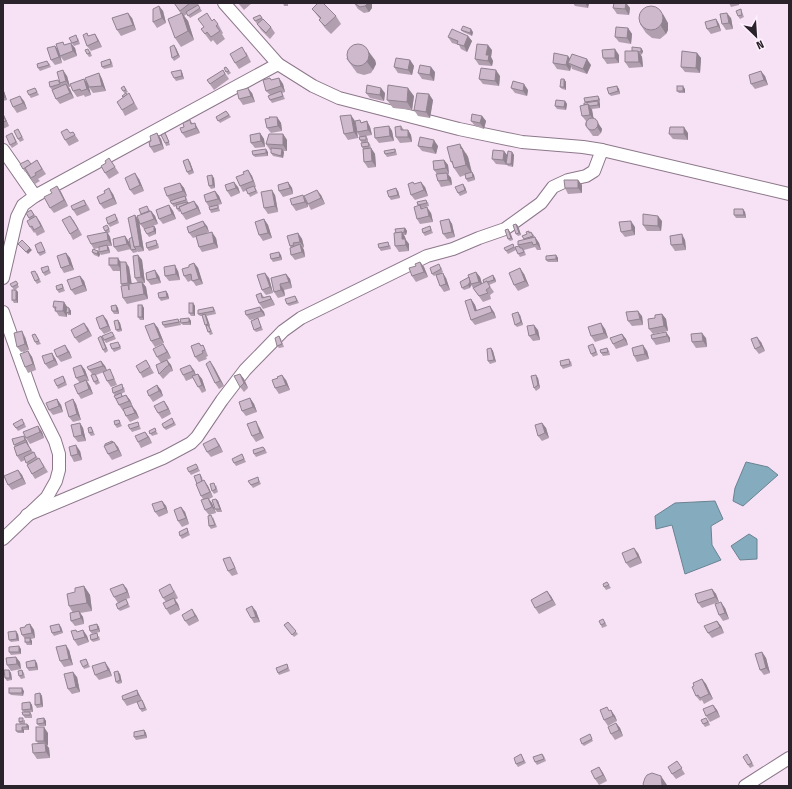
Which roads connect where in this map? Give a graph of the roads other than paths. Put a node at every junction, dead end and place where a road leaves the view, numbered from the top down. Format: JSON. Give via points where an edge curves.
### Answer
{"nodes":[{"id":1,"x":224,"y":3,"type":"edge"},
{"id":2,"x":278,"y":64,"type":"junction"},
{"id":3,"x":3,"y":150,"type":"edge"},
{"id":4,"x":602,"y":150,"type":"junction"},
{"id":5,"x":789,"y":194,"type":"edge"},
{"id":6,"x":35,"y":196,"type":"junction"},
{"id":7,"x":3,"y":278,"type":"edge"},
{"id":8,"x":3,"y":312,"type":"edge"},
{"id":9,"x":27,"y":515,"type":"junction"},
{"id":10,"x":3,"y":539,"type":"edge"},
{"id":11,"x":789,"y":758,"type":"edge"},
{"id":12,"x":745,"y":786,"type":"edge"}],
"edges":[{"from":1,"to":2,"type":"street"},
{"from":2,"to":4,"type":"street","via":[[313,86],[339,98],[459,129],[522,142]]},
{"from":2,"to":6,"type":"street"},
{"from":3,"to":6,"type":"street"},
{"from":4,"to":5,"type":"street"},
{"from":4,"to":9,"type":"street","via":[[594,171],[553,187],[541,203],[505,229],[454,249],[427,256],[289,326],[245,370],[191,443],[163,458]]},
{"from":6,"to":7,"type":"street","via":[[23,205],[17,217]]},
{"from":8,"to":9,"type":"street","via":[[34,399],[56,441],[59,454],[56,481],[47,497]]},
{"from":9,"to":10,"type":"street"},
{"from":11,"to":12,"type":"street"}]}
